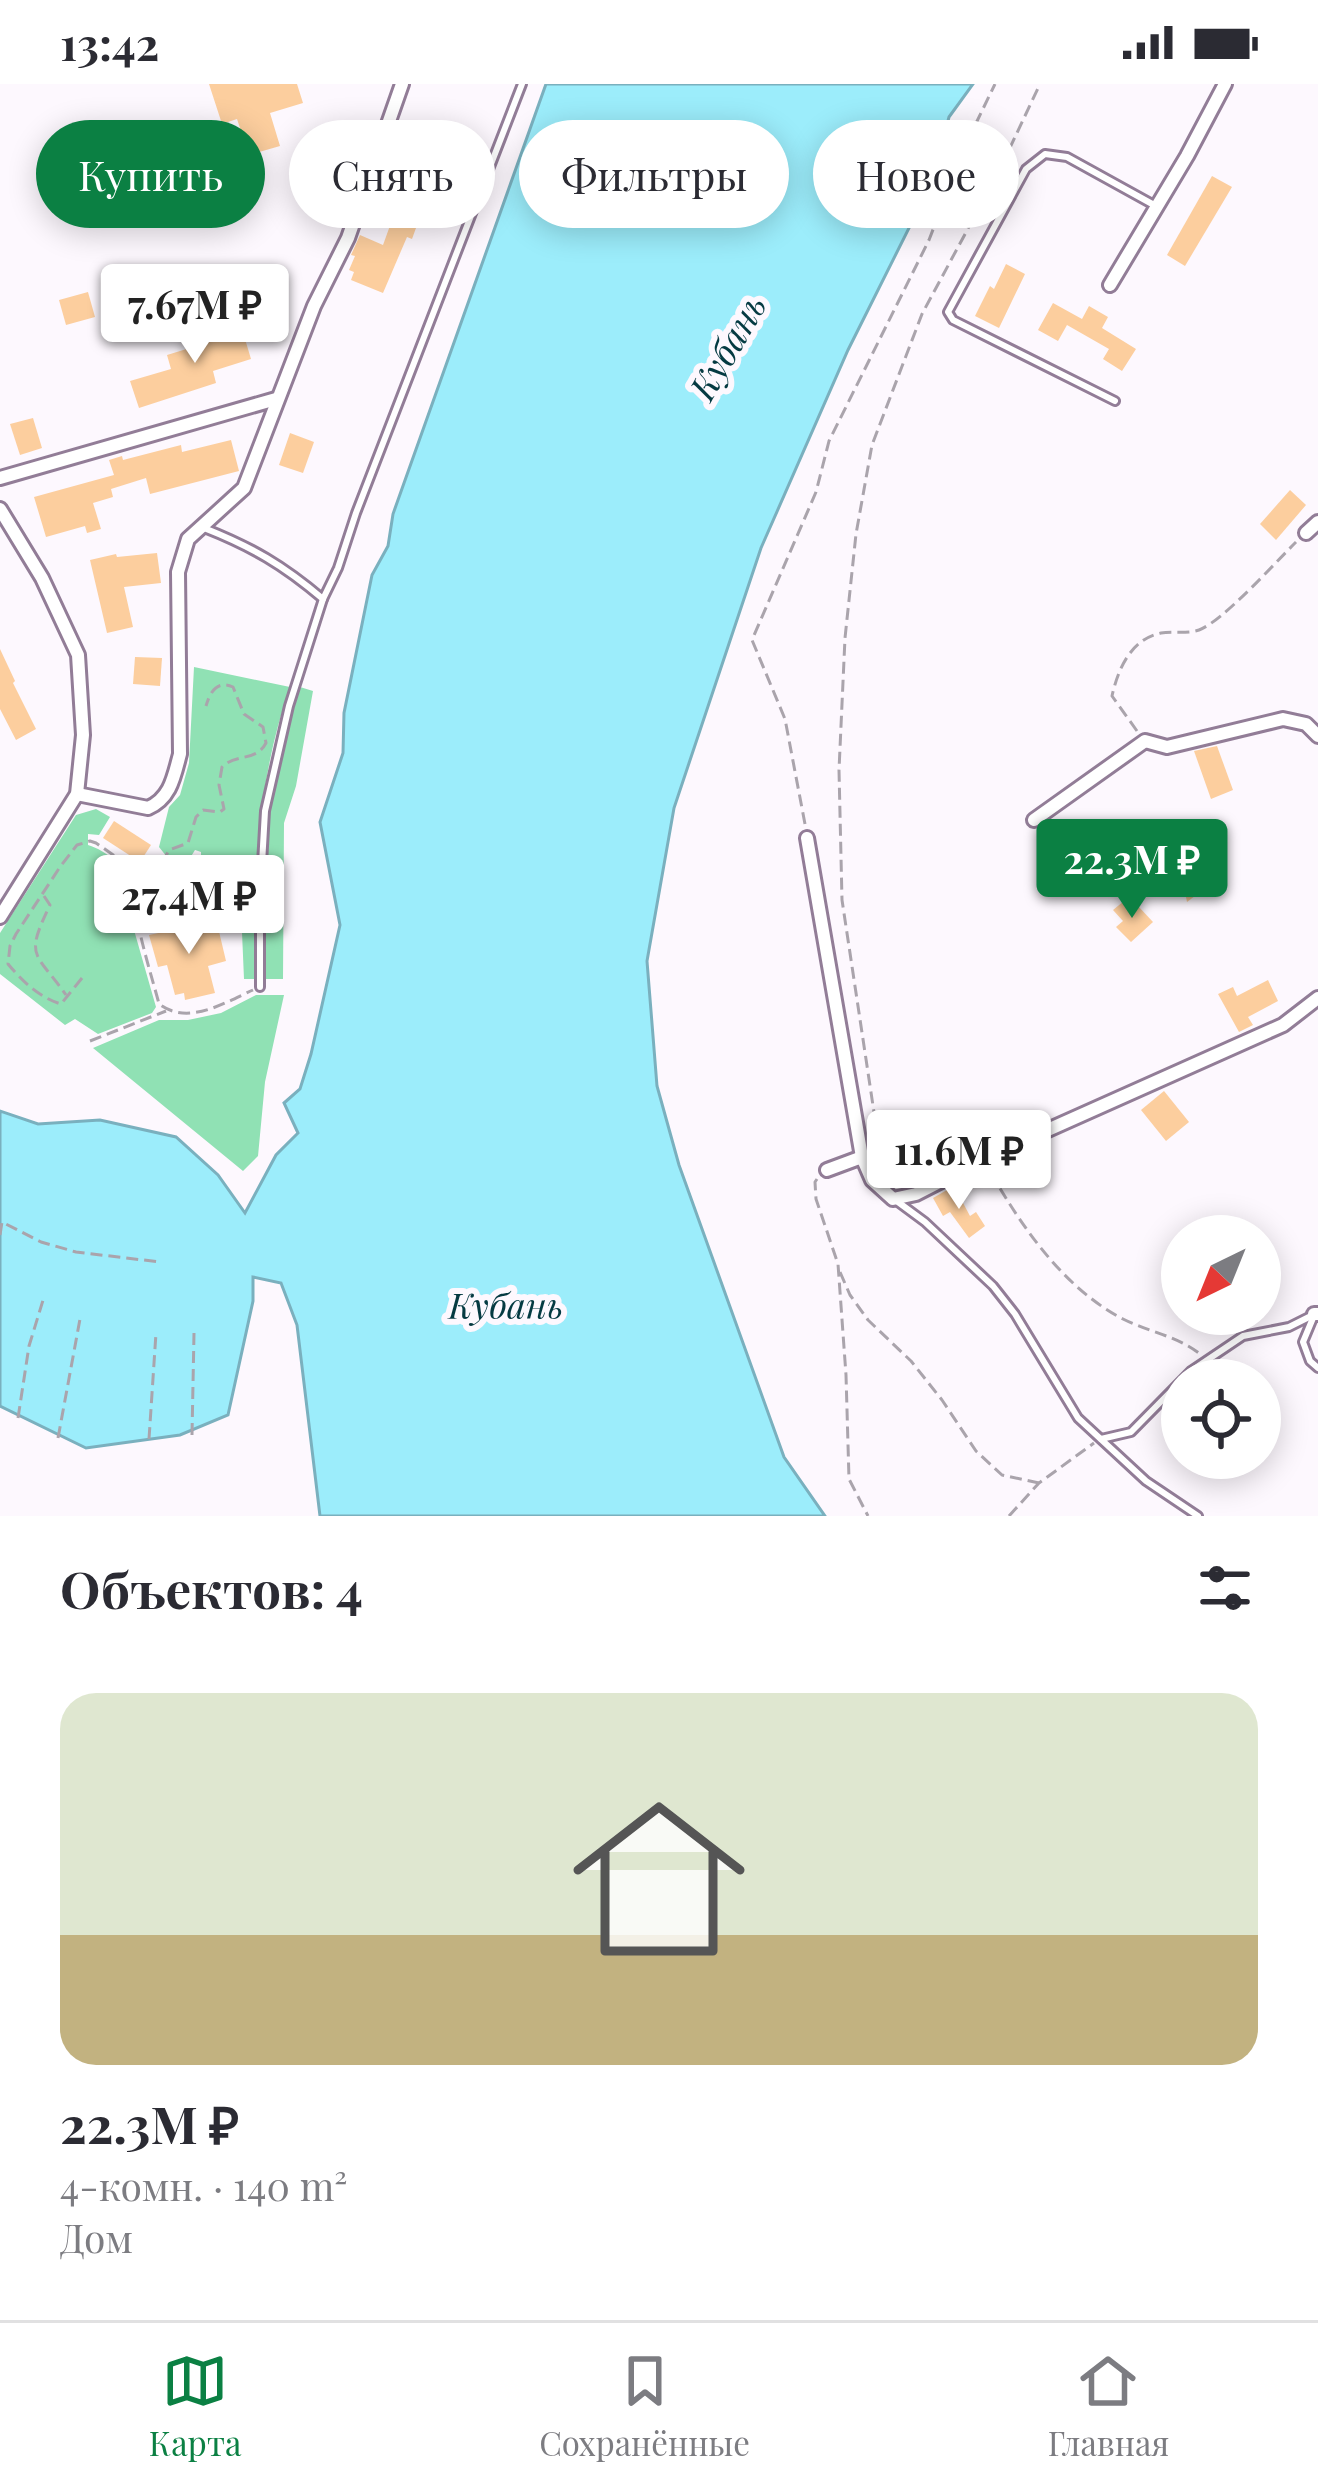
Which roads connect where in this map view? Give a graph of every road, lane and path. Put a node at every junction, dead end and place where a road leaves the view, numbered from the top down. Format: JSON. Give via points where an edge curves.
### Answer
{"nodes":[{"id":1,"x":402,"y":84,"type":"edge"},
{"id":2,"x":522,"y":84,"type":"edge"},
{"id":3,"x":995,"y":84,"type":"edge"},
{"id":4,"x":1040,"y":84,"type":"edge"},
{"id":5,"x":1225,"y":84,"type":"edge"},
{"id":6,"x":1157,"y":207,"type":"junction"},
{"id":7,"x":1110,"y":285,"type":"dead end"},
{"id":8,"x":276,"y":399,"type":"junction"},
{"id":9,"x":1115,"y":401,"type":"dead end"},
{"id":10,"x":0,"y":478,"type":"edge"},
{"id":11,"x":0,"y":508,"type":"edge"},
{"id":12,"x":1318,"y":522,"type":"edge"},
{"id":13,"x":200,"y":526,"type":"junction"},
{"id":14,"x":1306,"y":533,"type":"joint"},
{"id":15,"x":323,"y":599,"type":"junction"},
{"id":16,"x":206,"y":706,"type":"dead end"},
{"id":17,"x":1318,"y":736,"type":"edge"},
{"id":18,"x":1145,"y":741,"type":"junction"},
{"id":19,"x":77,"y":794,"type":"junction"},
{"id":20,"x":1034,"y":820,"type":"dead end"},
{"id":21,"x":807,"y":838,"type":"joint"},
{"id":22,"x":161,"y":864,"type":"junction"},
{"id":23,"x":136,"y":871,"type":"junction"},
{"id":24,"x":42,"y":895,"type":"junction"},
{"id":25,"x":0,"y":917,"type":"edge"},
{"id":26,"x":187,"y":922,"type":"dead end"},
{"id":27,"x":82,"y":979,"type":"dead end"},
{"id":28,"x":260,"y":987,"type":"joint"},
{"id":29,"x":67,"y":997,"type":"junction"},
{"id":30,"x":1318,"y":998,"type":"edge"},
{"id":31,"x":168,"y":1011,"type":"junction"},
{"id":32,"x":90,"y":1041,"type":"dead end"},
{"id":33,"x":862,"y":1157,"type":"junction"},
{"id":34,"x":989,"y":1157,"type":"junction"},
{"id":35,"x":827,"y":1170,"type":"joint"},
{"id":36,"x":893,"y":1199,"type":"junction"},
{"id":37,"x":0,"y":1235,"type":"edge"},
{"id":38,"x":160,"y":1262,"type":"dead end"},
{"id":39,"x":838,"y":1264,"type":"junction"},
{"id":40,"x":44,"y":1297,"type":"dead end"},
{"id":41,"x":1316,"y":1314,"type":"edge"},
{"id":42,"x":80,"y":1319,"type":"dead end"},
{"id":43,"x":156,"y":1333,"type":"dead end"},
{"id":44,"x":194,"y":1333,"type":"dead end"},
{"id":45,"x":1206,"y":1359,"type":"joint"},
{"id":46,"x":1318,"y":1368,"type":"edge"},
{"id":47,"x":1161,"y":1400,"type":"edge"},
{"id":48,"x":18,"y":1418,"type":"dead end"},
{"id":49,"x":192,"y":1435,"type":"dead end"},
{"id":50,"x":58,"y":1438,"type":"dead end"},
{"id":51,"x":149,"y":1439,"type":"dead end"},
{"id":52,"x":1101,"y":1439,"type":"junction"},
{"id":53,"x":1039,"y":1483,"type":"junction"},
{"id":54,"x":1187,"y":1513,"type":"edge"},
{"id":55,"x":868,"y":1516,"type":"edge"},
{"id":56,"x":1009,"y":1516,"type":"edge"},
{"id":57,"x":1198,"y":1516,"type":"edge"}],
"edges":[{"from":1,"to":8,"type":"street","via":[[348,238]]},
{"from":2,"to":15,"type":"lane"},
{"from":3,"to":21,"type":"path","via":[[829,441],[752,640],[785,719]]},
{"from":4,"to":36,"type":"path","via":[[922,314],[872,445],[856,534],[839,770],[842,900]]},
{"from":5,"to":6,"type":"street"},
{"from":6,"to":7,"type":"street"},
{"from":6,"to":9,"type":"lane","via":[[1067,157],[1045,154],[1026,169],[948,312]]},
{"from":8,"to":10,"type":"street"},
{"from":8,"to":13,"type":"street","via":[[244,488]]},
{"from":11,"to":19,"type":"street","via":[[78,655]]},
{"from":12,"to":14,"type":"street"},
{"from":13,"to":15,"type":"lane","via":[[256,549]]},
{"from":13,"to":19,"type":"street","via":[[178,572],[180,754],[172,783],[148,808]]},
{"from":14,"to":18,"type":"path","via":[[1199,630],[1151,636],[1130,652],[1112,696]]},
{"from":15,"to":28,"type":"lane","via":[[265,811]]},
{"from":16,"to":22,"type":"path","via":[[221,684],[233,687],[266,743],[222,766],[224,809],[199,813],[188,843]]},
{"from":17,"to":18,"type":"street","via":[[1283,718],[1167,747]]},
{"from":18,"to":20,"type":"street"},
{"from":19,"to":25,"type":"street"},
{"from":21,"to":33,"type":"street"},
{"from":22,"to":23,"type":"path"},
{"from":22,"to":26,"type":"path","via":[[184,885]]},
{"from":23,"to":24,"type":"path","via":[[84,842]]},
{"from":23,"to":31,"type":"path","via":[[133,908],[159,1004]]},
{"from":24,"to":29,"type":"path","via":[[50,905],[34,948]]},
{"from":24,"to":29,"type":"path","via":[[10,946],[8,964],[55,1004]]},
{"from":27,"to":29,"type":"path"},
{"from":28,"to":31,"type":"path","via":[[188,1014]]},
{"from":30,"to":34,"type":"street","via":[[1283,1025]]},
{"from":31,"to":32,"type":"path"},
{"from":33,"to":35,"type":"street"},
{"from":33,"to":36,"type":"street"},
{"from":34,"to":36,"type":"street"},
{"from":34,"to":45,"type":"path","via":[[1012,1210],[1080,1288],[1121,1318]]},
{"from":35,"to":39,"type":"path","via":[[815,1182],[816,1199]]},
{"from":36,"to":52,"type":"lane","via":[[993,1286],[1078,1418]]},
{"from":37,"to":38,"type":"path","via":[[2,1222],[76,1252]]},
{"from":39,"to":53,"type":"path","via":[[868,1320],[911,1361],[976,1451],[1002,1475]]},
{"from":39,"to":55,"type":"path","via":[[849,1479]]},
{"from":40,"to":48,"type":"path"},
{"from":41,"to":45,"type":"lane","via":[[1244,1336]]},
{"from":41,"to":46,"type":"lane","via":[[1304,1342]]},
{"from":42,"to":50,"type":"path"},
{"from":43,"to":51,"type":"path"},
{"from":44,"to":49,"type":"path"},
{"from":47,"to":52,"type":"lane","via":[[1131,1432]]},
{"from":52,"to":53,"type":"path"},
{"from":52,"to":54,"type":"lane"},
{"from":53,"to":56,"type":"path"},
{"from":54,"to":57,"type":"lane"}]}
